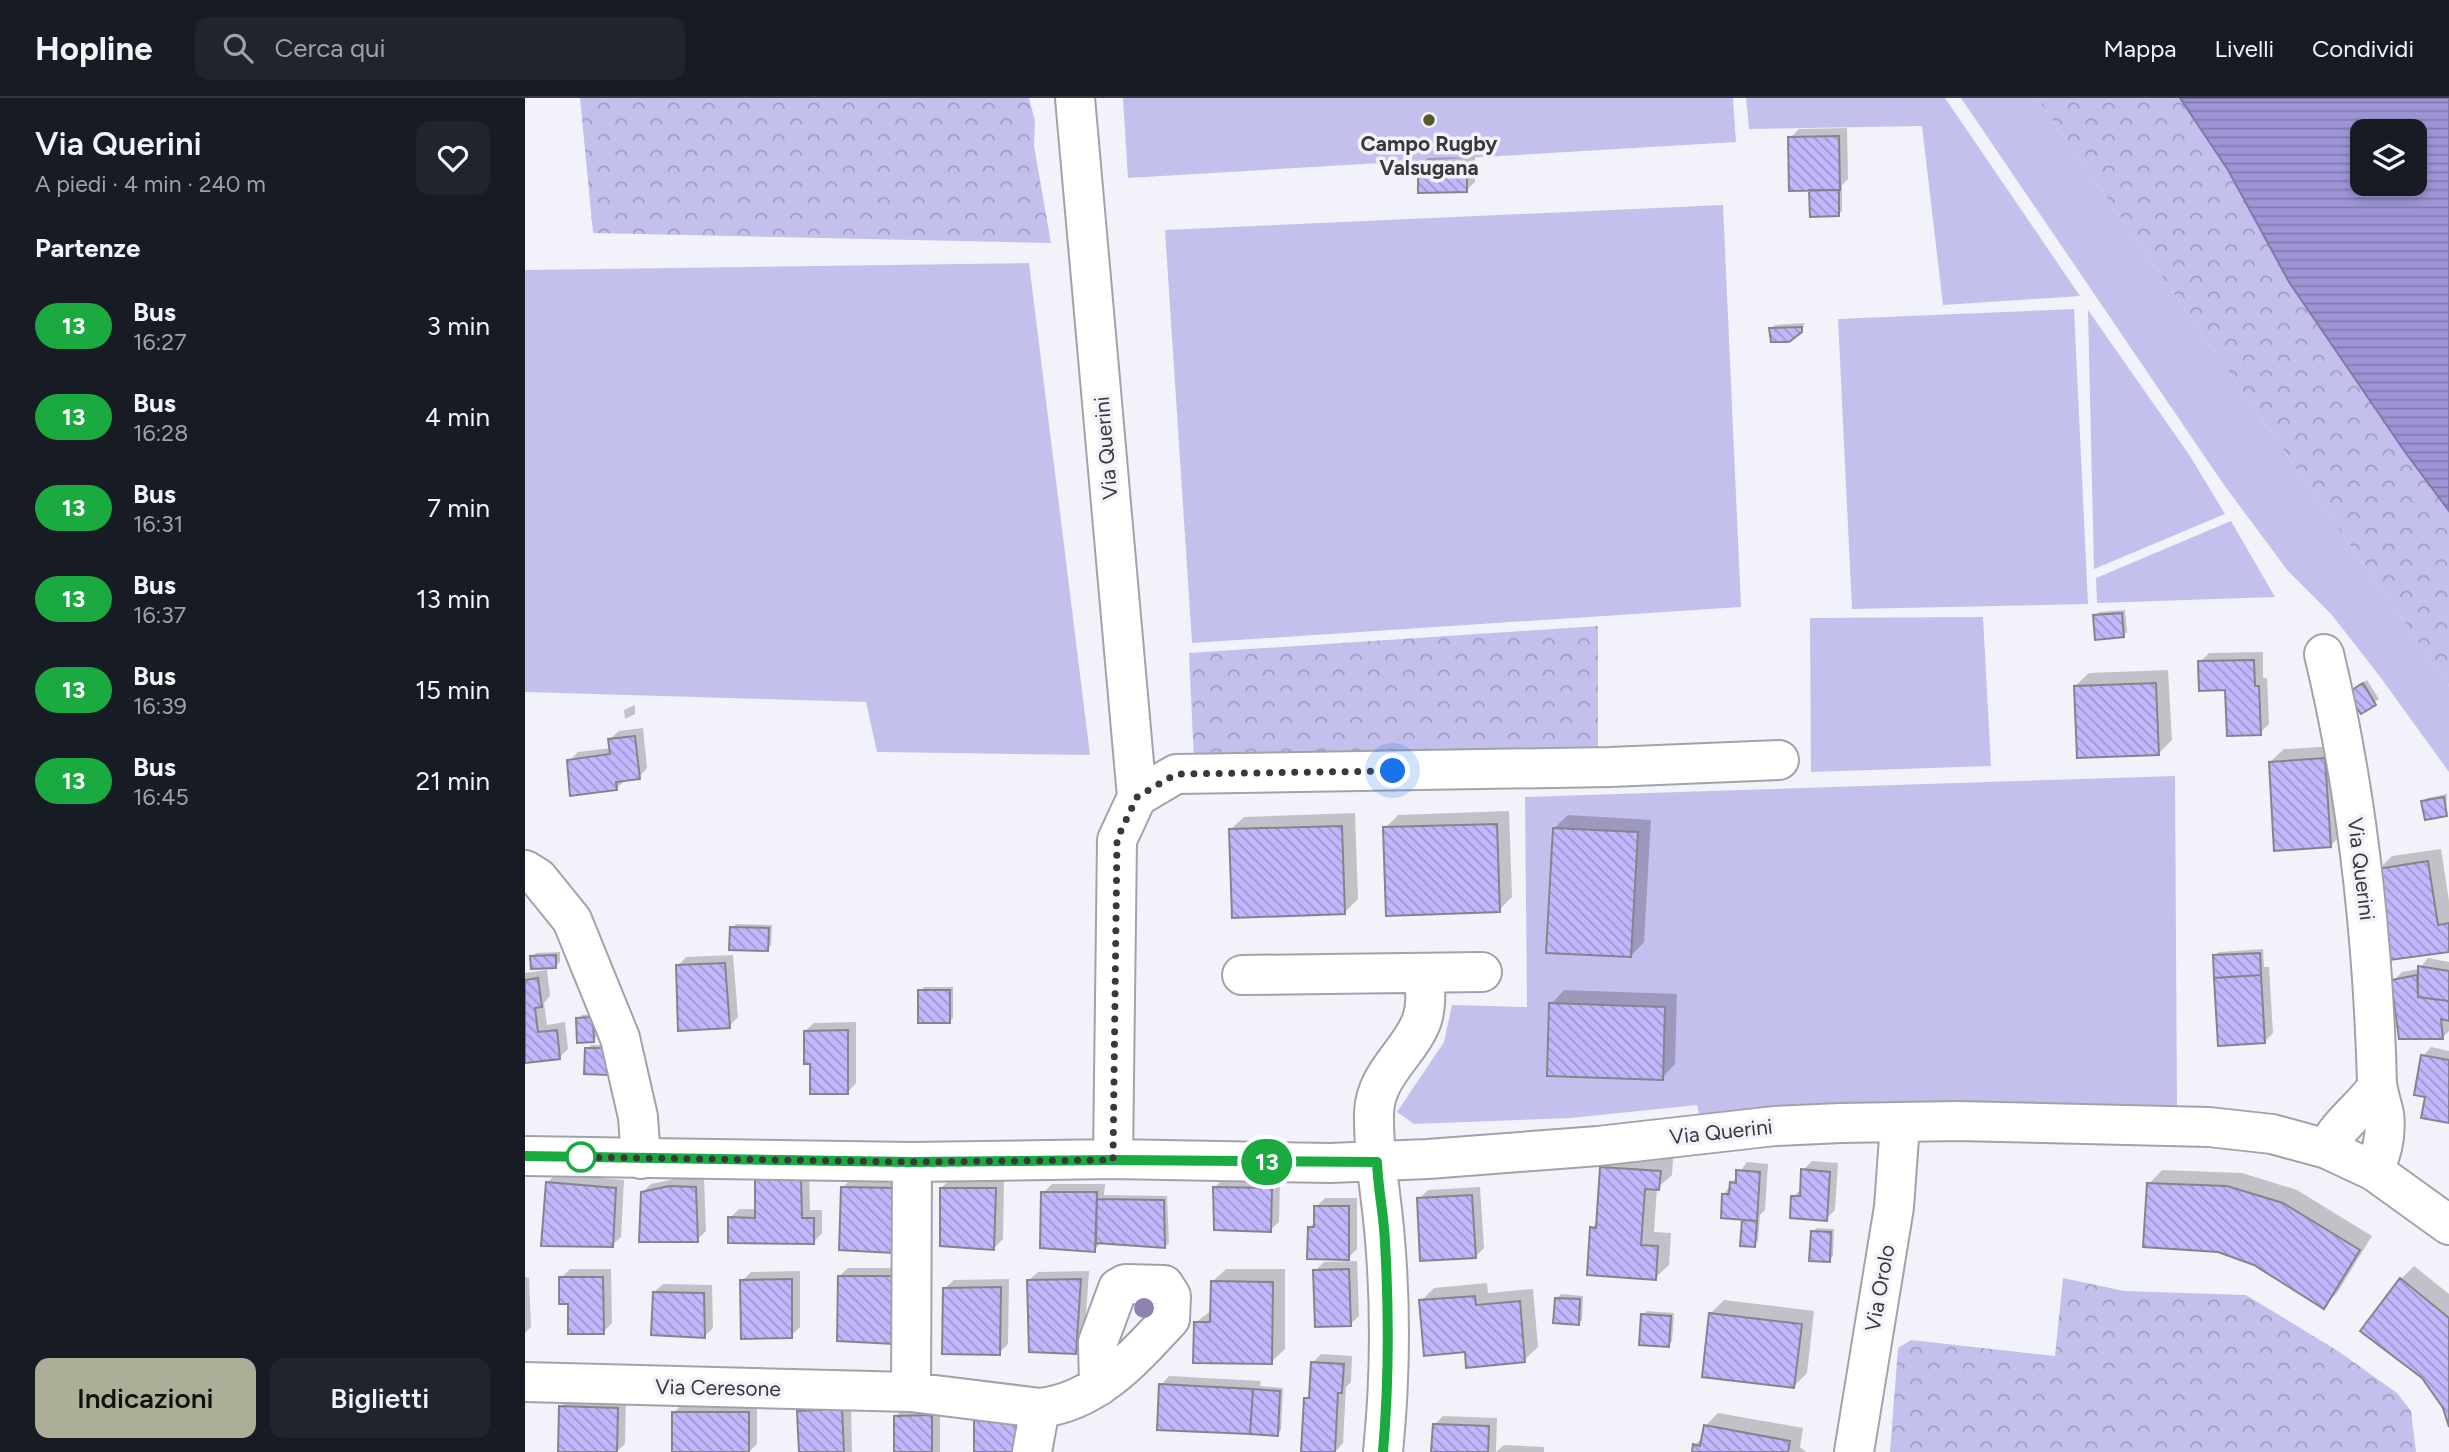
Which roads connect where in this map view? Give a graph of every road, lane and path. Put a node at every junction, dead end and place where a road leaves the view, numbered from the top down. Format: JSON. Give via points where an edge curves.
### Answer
{"nodes":[{"id":1,"x":1075,"y":98,"type":"edge"},
{"id":2,"x":2324,"y":654,"type":"dead end"},
{"id":3,"x":1779,"y":760,"type":"dead end"},
{"id":4,"x":1137,"y":797,"type":"junction"},
{"id":5,"x":525,"y":870,"type":"edge"},
{"id":6,"x":1424,"y":972,"type":"junction"},
{"id":7,"x":1482,"y":972,"type":"dead end"},
{"id":8,"x":1242,"y":975,"type":"dead end"},
{"id":9,"x":2377,"y":1087,"type":"junction"},
{"id":10,"x":1900,"y":1124,"type":"junction"},
{"id":11,"x":2327,"y":1149,"type":"junction"},
{"id":12,"x":525,"y":1156,"type":"edge"},
{"id":13,"x":641,"y":1159,"type":"junction"},
{"id":14,"x":1113,"y":1160,"type":"junction"},
{"id":15,"x":912,"y":1162,"type":"junction"},
{"id":16,"x":1377,"y":1162,"type":"junction"},
{"id":17,"x":2374,"y":1171,"type":"junction"},
{"id":18,"x":2449,"y":1225,"type":"edge"},
{"id":19,"x":525,"y":1382,"type":"edge"},
{"id":20,"x":1099,"y":1386,"type":"dead end"},
{"id":21,"x":911,"y":1392,"type":"junction"},
{"id":22,"x":1041,"y":1408,"type":"junction"},
{"id":23,"x":1032,"y":1452,"type":"edge"},
{"id":24,"x":1383,"y":1452,"type":"edge"},
{"id":25,"x":1854,"y":1452,"type":"edge"}],
"edges":[{"from":1,"to":4,"type":"street","name":"Via Querini"},
{"from":2,"to":9,"type":"street","name":"Via Querini","via":[[2365,887],[2378,1043]]},
{"from":3,"to":4,"type":"street","via":[[1176,774]]},
{"from":4,"to":14,"type":"street","via":[[1117,839]]},
{"from":5,"to":13,"type":"street","via":[[538,878],[572,920],[615,1026],[638,1117]]},
{"from":6,"to":7,"type":"street"},
{"from":6,"to":8,"type":"street"},
{"from":6,"to":16,"type":"street","via":[[1422,1021],[1391,1064],[1374,1110]]},
{"from":9,"to":11,"type":"street","via":[[2334,1134]]},
{"from":9,"to":17,"type":"street","name":"Via Querini","via":[[2385,1140]]},
{"from":10,"to":11,"type":"street","name":"Via Querini","via":[[1957,1121],[2209,1127],[2272,1134]]},
{"from":10,"to":16,"type":"street","name":"Via Querini","via":[[1775,1126],[1598,1146]]},
{"from":10,"to":25,"type":"street","name":"Via Orolo","via":[[1894,1208]]},
{"from":11,"to":17,"type":"street","name":"Via Querini"},
{"from":12,"to":13,"type":"street","name":"Via Querini"},
{"from":13,"to":15,"type":"street","name":"Via Querini"},
{"from":14,"to":15,"type":"street","name":"Via Querini"},
{"from":14,"to":16,"type":"street","name":"Via Querini"},
{"from":15,"to":21,"type":"street"},
{"from":16,"to":24,"type":"street","via":[[1387,1309]]},
{"from":17,"to":18,"type":"street","name":"Via Querini"},
{"from":19,"to":21,"type":"street","name":"Via Ceresone"},
{"from":20,"to":22,"type":"street","name":"Via Ceresone","via":[[1065,1405]]},
{"from":21,"to":22,"type":"street","name":"Via Ceresone"},
{"from":22,"to":23,"type":"street"}]}
